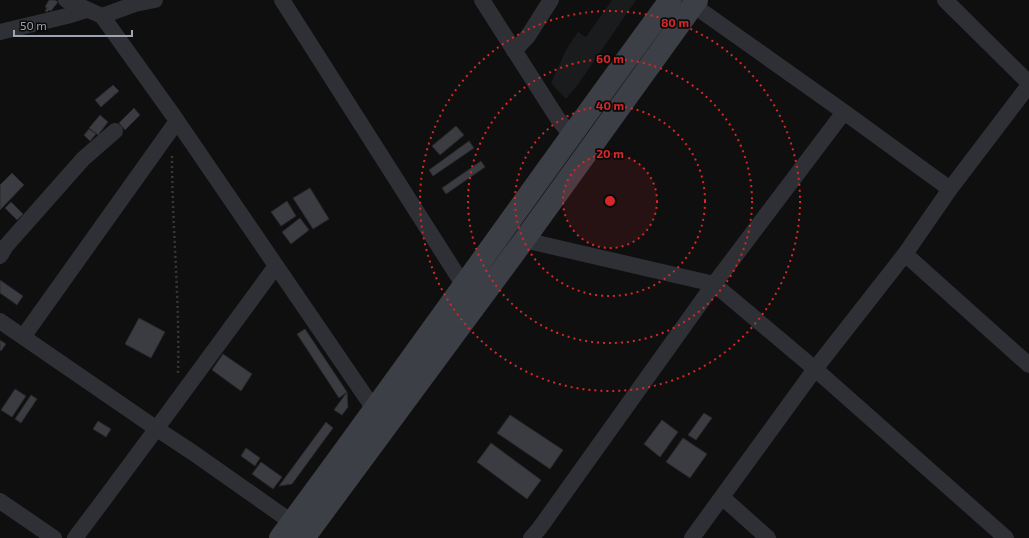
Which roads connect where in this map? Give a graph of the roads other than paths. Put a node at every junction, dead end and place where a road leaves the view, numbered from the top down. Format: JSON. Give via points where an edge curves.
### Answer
{"nodes":[{"id":1,"x":66,"y":0,"type":"edge"},
{"id":2,"x":155,"y":0,"type":"edge"},
{"id":3,"x":282,"y":0,"type":"edge"},
{"id":4,"x":482,"y":0,"type":"edge"},
{"id":5,"x":550,"y":0,"type":"edge"},
{"id":6,"x":670,"y":0,"type":"edge"},
{"id":7,"x":945,"y":0,"type":"edge"},
{"id":8,"x":135,"y":2,"type":"edge"},
{"id":9,"x":692,"y":2,"type":"edge"},
{"id":10,"x":86,"y":10,"type":"junction"},
{"id":11,"x":102,"y":16,"type":"junction"},
{"id":12,"x":0,"y":32,"type":"edge"},
{"id":13,"x":514,"y":51,"type":"junction"},
{"id":14,"x":1029,"y":84,"type":"edge"},
{"id":15,"x":844,"y":112,"type":"junction"},
{"id":16,"x":175,"y":125,"type":"junction"},
{"id":17,"x":115,"y":131,"type":"dead end"},
{"id":18,"x":571,"y":135,"type":"junction"},
{"id":19,"x":950,"y":189,"type":"junction"},
{"id":20,"x":524,"y":240,"type":"junction"},
{"id":21,"x":905,"y":254,"type":"junction"},
{"id":22,"x":0,"y":256,"type":"edge"},
{"id":23,"x":276,"y":266,"type":"junction"},
{"id":24,"x":714,"y":284,"type":"junction"},
{"id":25,"x":464,"y":286,"type":"junction"},
{"id":26,"x":0,"y":321,"type":"edge"},
{"id":27,"x":23,"y":337,"type":"junction"},
{"id":28,"x":1029,"y":365,"type":"edge"},
{"id":29,"x":815,"y":369,"type":"junction"},
{"id":30,"x":374,"y":409,"type":"junction"},
{"id":31,"x":157,"y":429,"type":"junction"},
{"id":32,"x":722,"y":497,"type":"junction"},
{"id":33,"x":0,"y":501,"type":"edge"},
{"id":34,"x":300,"y":534,"type":"edge"},
{"id":35,"x":540,"y":535,"type":"edge"},
{"id":36,"x":54,"y":538,"type":"edge"},
{"id":37,"x":75,"y":538,"type":"edge"},
{"id":38,"x":692,"y":538,"type":"edge"},
{"id":39,"x":768,"y":538,"type":"edge"},
{"id":40,"x":1006,"y":538,"type":"edge"}],
"edges":[{"from":1,"to":10,"type":"street"},
{"from":2,"to":8,"type":"street"},
{"from":3,"to":25,"type":"street"},
{"from":4,"to":13,"type":"street"},
{"from":5,"to":13,"type":"street","via":[[528,36]]},
{"from":6,"to":18,"type":"street"},
{"from":7,"to":14,"type":"street"},
{"from":8,"to":11,"type":"street"},
{"from":9,"to":15,"type":"street"},
{"from":9,"to":20,"type":"street"},
{"from":10,"to":11,"type":"street"},
{"from":10,"to":12,"type":"street"},
{"from":11,"to":16,"type":"street"},
{"from":13,"to":18,"type":"street"},
{"from":14,"to":19,"type":"street"},
{"from":15,"to":19,"type":"street"},
{"from":15,"to":24,"type":"street"},
{"from":16,"to":23,"type":"street"},
{"from":16,"to":27,"type":"street"},
{"from":17,"to":22,"type":"street","via":[[83,158]]},
{"from":18,"to":25,"type":"street"},
{"from":19,"to":21,"type":"street"},
{"from":20,"to":24,"type":"street"},
{"from":20,"to":34,"type":"street"},
{"from":21,"to":28,"type":"street"},
{"from":21,"to":29,"type":"street"},
{"from":23,"to":30,"type":"street"},
{"from":23,"to":31,"type":"street"},
{"from":24,"to":29,"type":"street"},
{"from":24,"to":35,"type":"street"},
{"from":25,"to":30,"type":"street"},
{"from":26,"to":27,"type":"street"},
{"from":27,"to":31,"type":"street"},
{"from":29,"to":32,"type":"street"},
{"from":29,"to":40,"type":"street"},
{"from":30,"to":34,"type":"street"},
{"from":31,"to":34,"type":"street","via":[[192,452]]},
{"from":31,"to":37,"type":"street"},
{"from":32,"to":38,"type":"street"},
{"from":32,"to":39,"type":"street"},
{"from":33,"to":36,"type":"street"}]}
